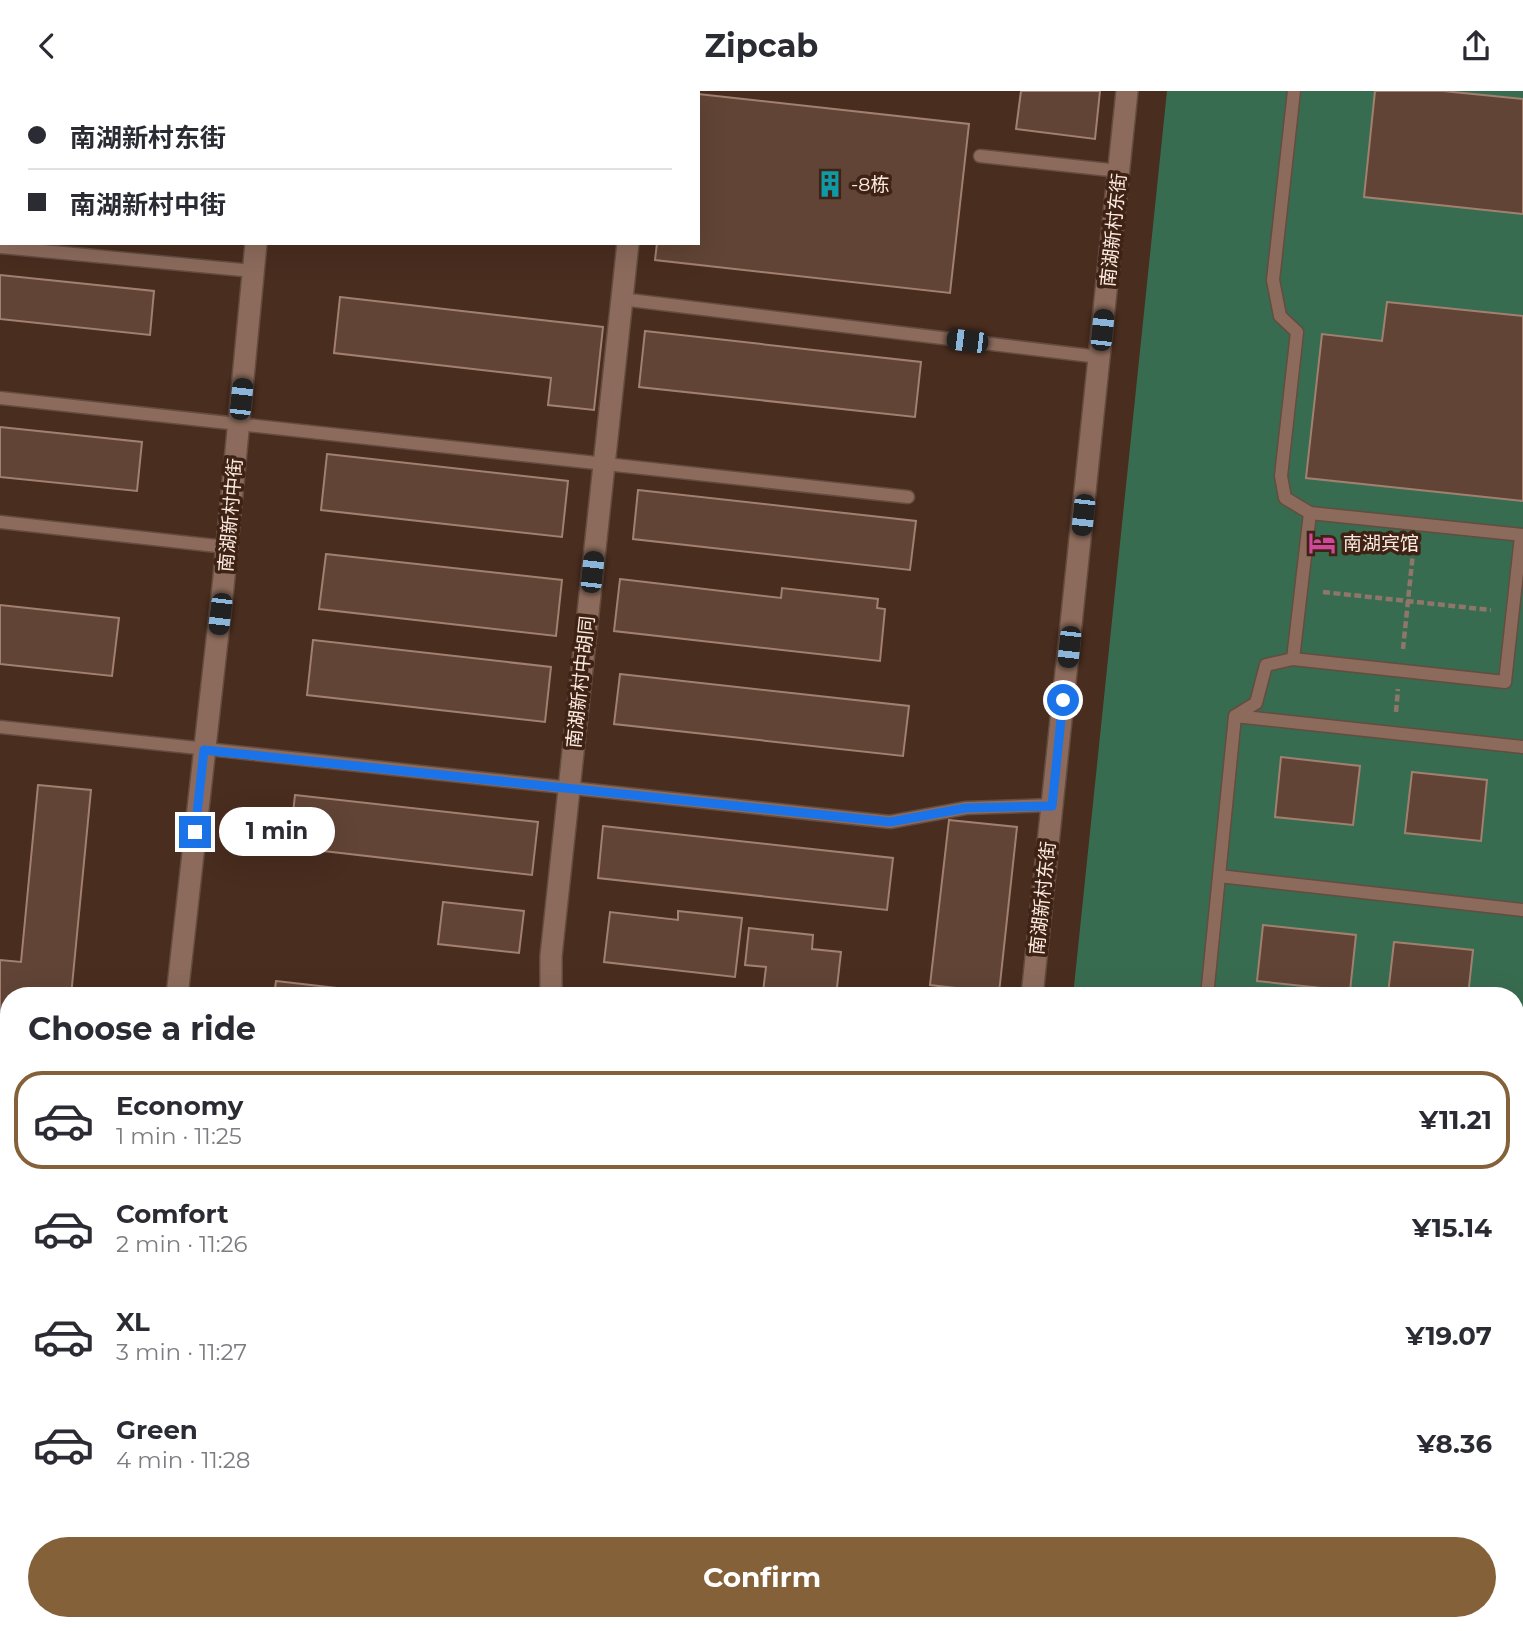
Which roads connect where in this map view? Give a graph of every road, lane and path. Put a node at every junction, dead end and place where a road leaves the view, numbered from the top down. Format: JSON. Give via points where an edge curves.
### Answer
{"nodes":[{"id":1,"x":1127,"y":91,"type":"edge"},
{"id":2,"x":1294,"y":91,"type":"edge"},
{"id":3,"x":981,"y":156,"type":"dead end"},
{"id":4,"x":1119,"y":171,"type":"junction"},
{"id":5,"x":256,"y":245,"type":"edge"},
{"id":6,"x":628,"y":245,"type":"edge"},
{"id":7,"x":0,"y":247,"type":"edge"},
{"id":8,"x":253,"y":271,"type":"junction"},
{"id":9,"x":621,"y":299,"type":"junction"},
{"id":10,"x":1099,"y":357,"type":"junction"},
{"id":11,"x":0,"y":398,"type":"edge"},
{"id":12,"x":238,"y":424,"type":"junction"},
{"id":13,"x":603,"y":464,"type":"junction"},
{"id":14,"x":908,"y":497,"type":"dead end"},
{"id":15,"x":1310,"y":513,"type":"junction"},
{"id":16,"x":0,"y":522,"type":"edge"},
{"id":17,"x":1416,"y":525,"type":"junction"},
{"id":18,"x":1522,"y":536,"type":"edge"},
{"id":19,"x":226,"y":547,"type":"junction"},
{"id":20,"x":1301,"y":590,"type":"junction"},
{"id":21,"x":1408,"y":601,"type":"junction"},
{"id":22,"x":1512,"y":613,"type":"junction"},
{"id":23,"x":1293,"y":659,"type":"junction"},
{"id":24,"x":1401,"y":671,"type":"junction"},
{"id":25,"x":1236,"y":716,"type":"junction"},
{"id":26,"x":0,"y":727,"type":"edge"},
{"id":27,"x":1394,"y":733,"type":"junction"},
{"id":28,"x":1523,"y":747,"type":"edge"},
{"id":29,"x":204,"y":750,"type":"junction"},
{"id":30,"x":569,"y":787,"type":"junction"},
{"id":31,"x":1052,"y":806,"type":"junction"},
{"id":32,"x":1219,"y":876,"type":"junction"},
{"id":33,"x":1523,"y":910,"type":"edge"},
{"id":34,"x":178,"y":987,"type":"edge"},
{"id":35,"x":551,"y":987,"type":"edge"},
{"id":36,"x":1033,"y":987,"type":"edge"},
{"id":37,"x":1207,"y":987,"type":"edge"}],
"edges":[{"from":1,"to":4,"type":"street","name":"南湖新村东街"},
{"from":2,"to":15,"type":"lane","via":[[1273,280],[1280,316],[1297,332],[1280,476],[1285,498]]},
{"from":3,"to":4,"type":"lane"},
{"from":4,"to":10,"type":"street","name":"南湖新村东街"},
{"from":5,"to":8,"type":"street","name":"南湖新村中街"},
{"from":6,"to":9,"type":"street","name":"南湖新村中胡同"},
{"from":7,"to":8,"type":"lane"},
{"from":8,"to":12,"type":"street","name":"南湖新村中街"},
{"from":9,"to":10,"type":"lane"},
{"from":9,"to":13,"type":"street","name":"南湖新村中胡同"},
{"from":10,"to":31,"type":"street","name":"南湖新村东街"},
{"from":11,"to":12,"type":"lane"},
{"from":12,"to":13,"type":"lane"},
{"from":12,"to":19,"type":"street","name":"南湖新村中街"},
{"from":13,"to":14,"type":"lane"},
{"from":13,"to":30,"type":"street","name":"南湖新村中胡同"},
{"from":15,"to":17,"type":"lane"},
{"from":15,"to":20,"type":"lane"},
{"from":16,"to":19,"type":"lane"},
{"from":17,"to":18,"type":"lane"},
{"from":17,"to":21,"type":"path"},
{"from":18,"to":22,"type":"lane"},
{"from":19,"to":29,"type":"street","name":"南湖新村中街"},
{"from":20,"to":21,"type":"path"},
{"from":20,"to":23,"type":"lane"},
{"from":21,"to":22,"type":"path"},
{"from":21,"to":24,"type":"path"},
{"from":22,"to":24,"type":"lane","via":[[1505,682]]},
{"from":23,"to":24,"type":"lane"},
{"from":23,"to":25,"type":"lane","via":[[1266,665],[1256,703]]},
{"from":24,"to":27,"type":"path"},
{"from":25,"to":27,"type":"lane"},
{"from":25,"to":32,"type":"lane"},
{"from":26,"to":29,"type":"lane"},
{"from":27,"to":28,"type":"lane"},
{"from":29,"to":30,"type":"lane"},
{"from":29,"to":34,"type":"street","name":"南湖新村中街"},
{"from":30,"to":31,"type":"lane","via":[[890,822],[966,808]]},
{"from":30,"to":35,"type":"street","name":"南湖新村中胡同"},
{"from":31,"to":36,"type":"street","name":"南湖新村东街"},
{"from":32,"to":33,"type":"lane"},
{"from":32,"to":37,"type":"lane"}]}
